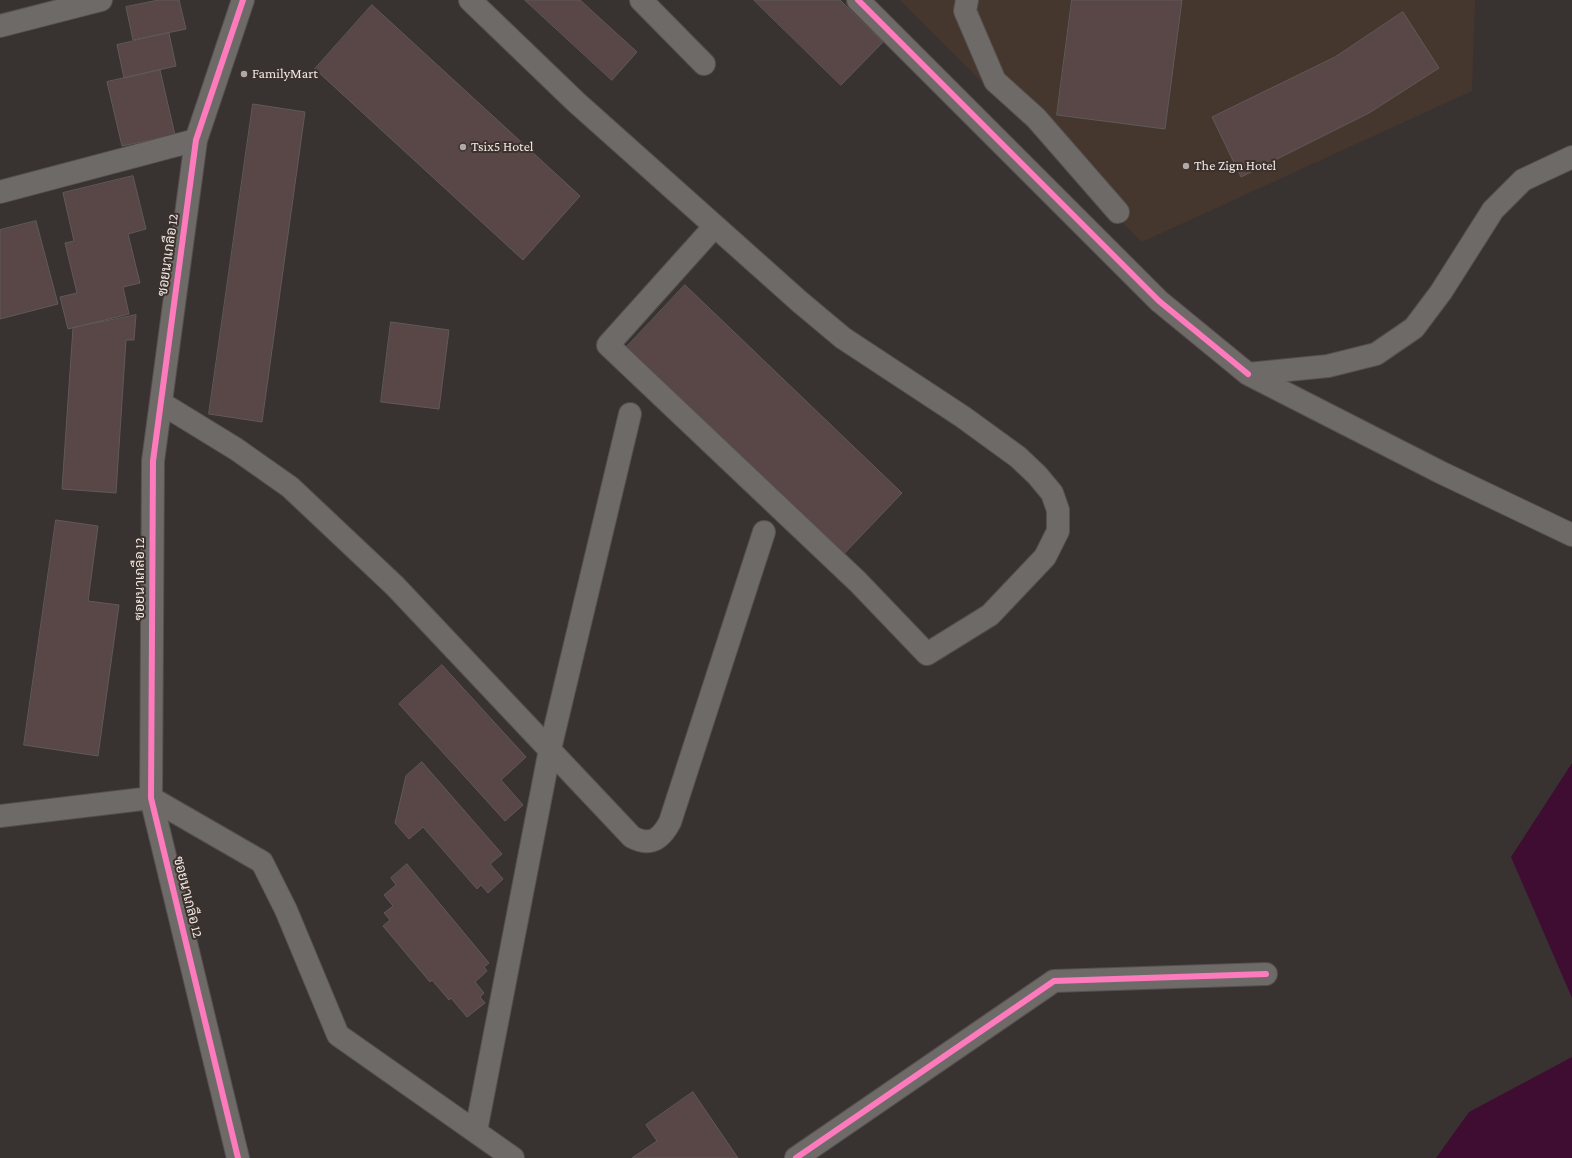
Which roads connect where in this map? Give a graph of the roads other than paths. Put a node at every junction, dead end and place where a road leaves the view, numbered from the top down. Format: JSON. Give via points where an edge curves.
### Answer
{"nodes":[{"id":1,"x":101,"y":0,"type":"edge"},
{"id":2,"x":243,"y":0,"type":"edge"},
{"id":3,"x":470,"y":0,"type":"edge"},
{"id":4,"x":641,"y":0,"type":"edge"},
{"id":5,"x":858,"y":0,"type":"edge"},
{"id":6,"x":967,"y":0,"type":"edge"},
{"id":7,"x":0,"y":26,"type":"edge"},
{"id":8,"x":704,"y":64,"type":"dead end"},
{"id":9,"x":196,"y":140,"type":"junction"},
{"id":10,"x":1572,"y":157,"type":"edge"},
{"id":11,"x":0,"y":192,"type":"edge"},
{"id":12,"x":1118,"y":212,"type":"dead end"},
{"id":13,"x":714,"y":227,"type":"junction"},
{"id":14,"x":1248,"y":374,"type":"junction"},
{"id":15,"x":161,"y":403,"type":"junction"},
{"id":16,"x":630,"y":414,"type":"dead end"},
{"id":17,"x":764,"y":532,"type":"dead end"},
{"id":18,"x":1572,"y":535,"type":"edge"},
{"id":19,"x":550,"y":749,"type":"junction"},
{"id":20,"x":151,"y":798,"type":"junction"},
{"id":21,"x":0,"y":816,"type":"edge"},
{"id":22,"x":1266,"y":974,"type":"dead end"},
{"id":23,"x":476,"y":1131,"type":"junction"},
{"id":24,"x":238,"y":1158,"type":"edge"},
{"id":25,"x":513,"y":1158,"type":"edge"},
{"id":26,"x":796,"y":1158,"type":"edge"}],
"edges":[{"from":1,"to":7,"type":"street"},
{"from":2,"to":9,"type":"street","name":"ซอยนาเกลือ 12"},
{"from":3,"to":13,"type":"street","via":[[576,102]]},
{"from":4,"to":8,"type":"street"},
{"from":5,"to":14,"type":"street","via":[[1159,301]]},
{"from":6,"to":12,"type":"street","via":[[965,11],[995,81],[1036,118]]},
{"from":9,"to":11,"type":"street"},
{"from":9,"to":15,"type":"street","name":"ซอยนาเกลือ 12"},
{"from":10,"to":14,"type":"street","via":[[1523,180],[1493,210],[1441,292],[1414,328],[1376,354],[1328,366]]},
{"from":13,"to":13,"type":"street","via":[[843,338],[963,417],[1018,457],[1052,493],[1058,510],[1058,531],[1045,557],[990,615],[927,654],[858,582],[608,345]]},
{"from":14,"to":18,"type":"street","via":[[1440,472]]},
{"from":15,"to":19,"type":"street","via":[[236,449],[290,487],[395,586]]},
{"from":15,"to":20,"type":"street","name":"ซอยนาเกลือ 12","via":[[153,461]]},
{"from":16,"to":19,"type":"street"},
{"from":17,"to":19,"type":"street","via":[[690,764],[664,832],[657,839],[650,841],[642,842],[632,837]]},
{"from":19,"to":23,"type":"street"},
{"from":20,"to":21,"type":"street"},
{"from":20,"to":23,"type":"street","via":[[262,862],[286,910],[338,1035]]},
{"from":20,"to":24,"type":"street","name":"ซอยนาเกลือ 12"},
{"from":22,"to":26,"type":"street","via":[[1054,980]]},
{"from":23,"to":25,"type":"street"}]}
